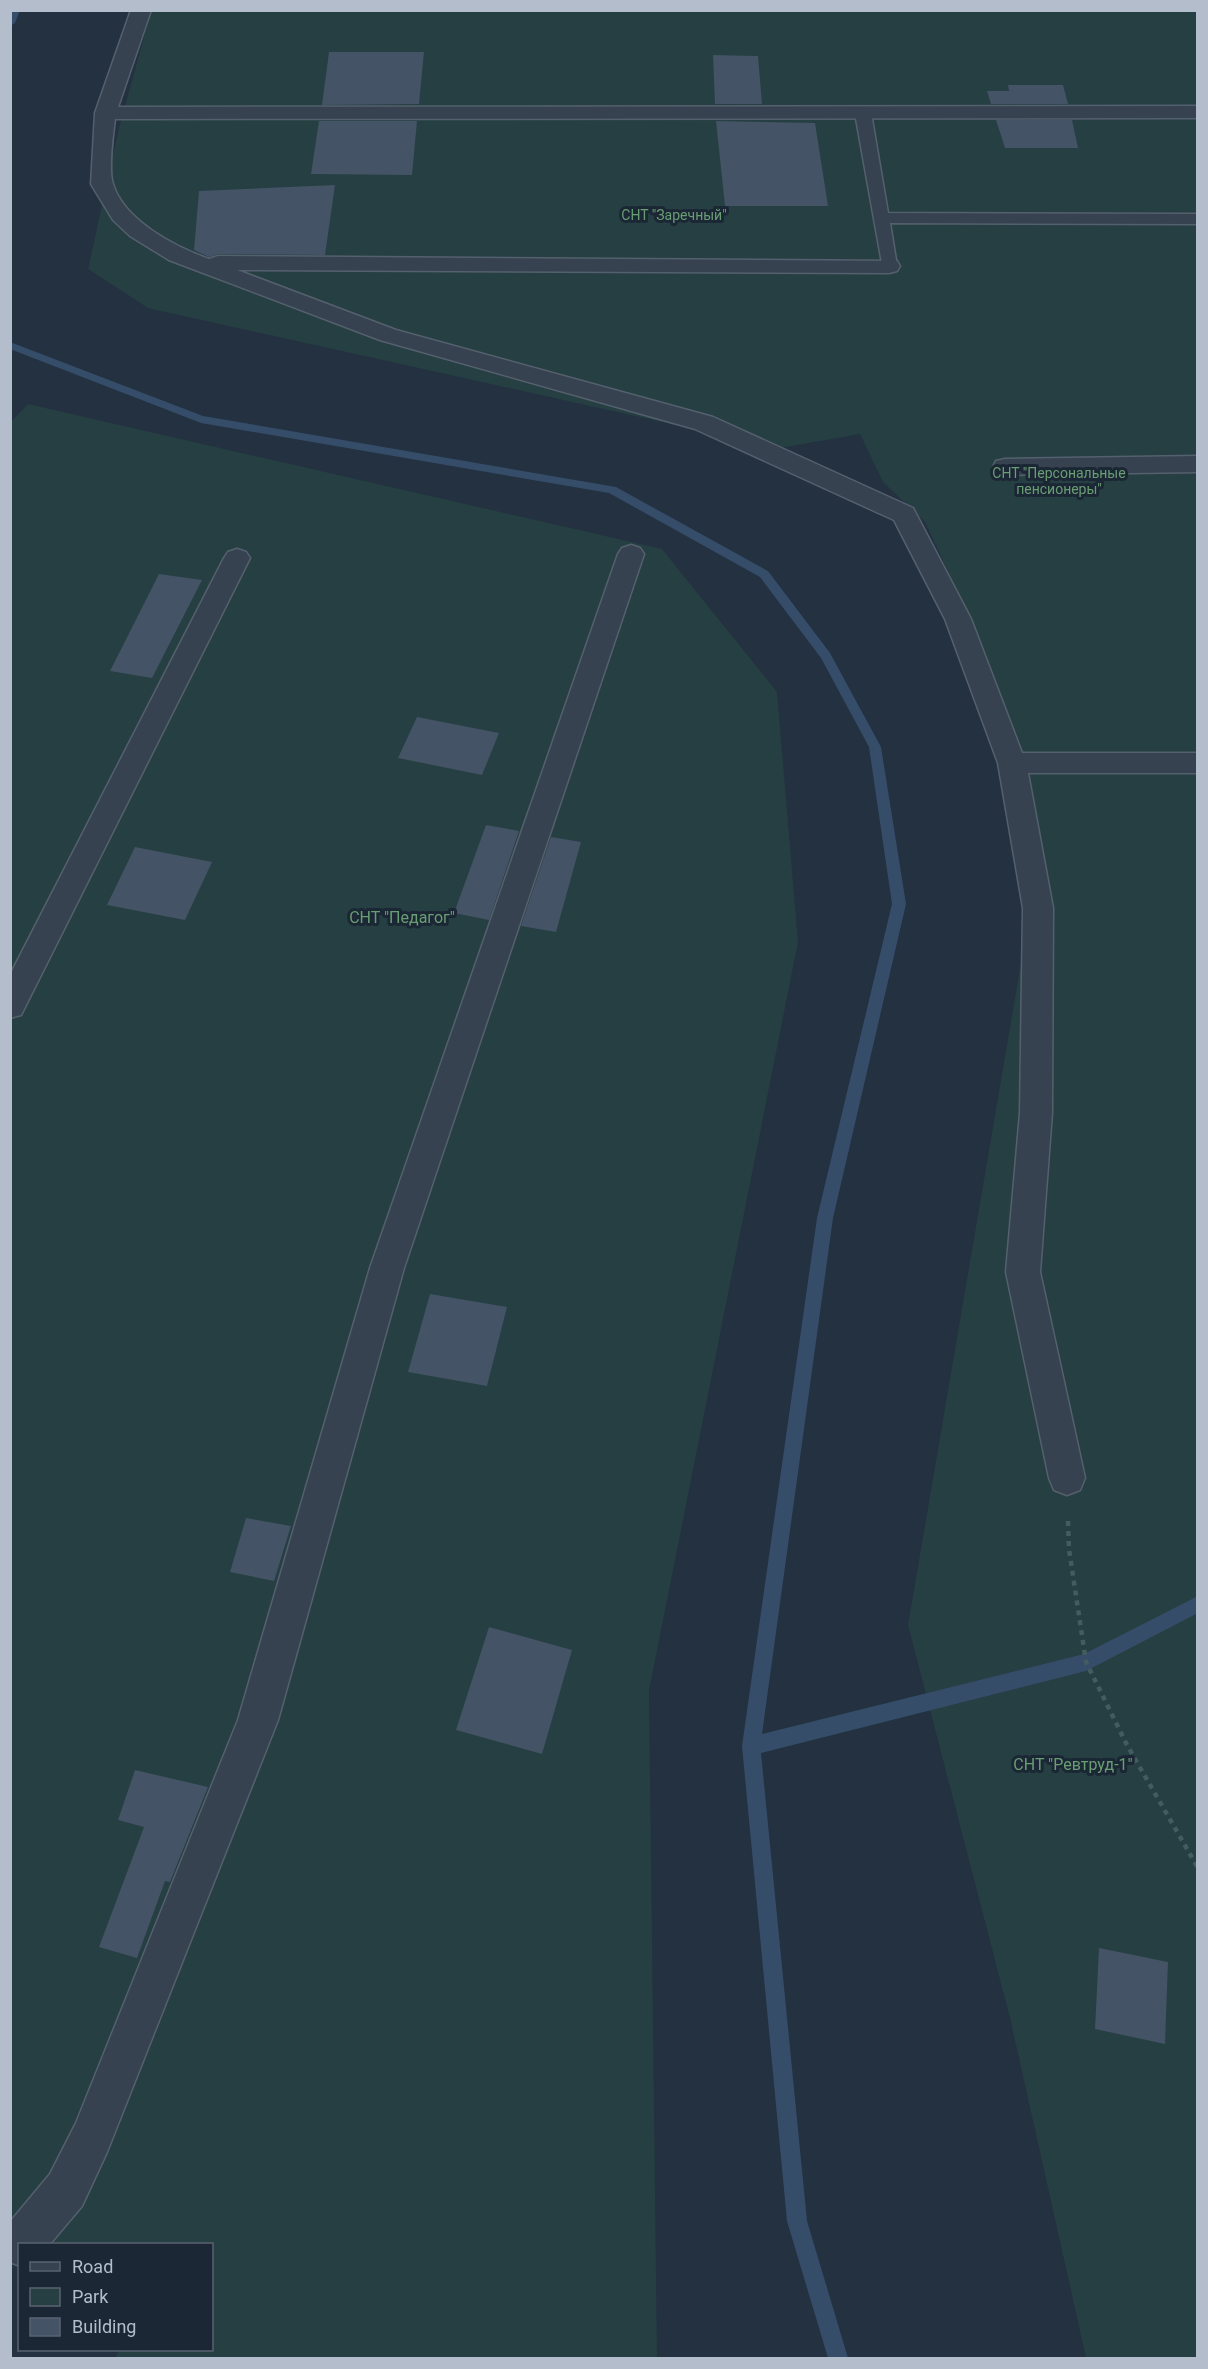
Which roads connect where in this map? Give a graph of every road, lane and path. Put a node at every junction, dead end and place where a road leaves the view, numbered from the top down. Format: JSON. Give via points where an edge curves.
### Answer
{"nodes":[{"id":1,"x":141,"y":10,"type":"edge"},
{"id":2,"x":863,"y":112,"type":"junction"},
{"id":3,"x":1197,"y":112,"type":"edge"},
{"id":4,"x":105,"y":113,"type":"junction"},
{"id":5,"x":881,"y":218,"type":"junction"},
{"id":6,"x":1197,"y":219,"type":"edge"},
{"id":7,"x":198,"y":263,"type":"junction"},
{"id":8,"x":889,"y":266,"type":"joint"},
{"id":9,"x":1197,"y":464,"type":"edge"},
{"id":10,"x":1005,"y":467,"type":"dead end"},
{"id":11,"x":632,"y":554,"type":"dead end"},
{"id":12,"x":237,"y":558,"type":"dead end"},
{"id":13,"x":1012,"y":763,"type":"junction"},
{"id":14,"x":1197,"y":763,"type":"edge"},
{"id":15,"x":10,"y":1006,"type":"edge"},
{"id":16,"x":1067,"y":1478,"type":"joint"},
{"id":17,"x":1197,"y":1868,"type":"edge"},
{"id":18,"x":22,"y":2243,"type":"edge"}],
"edges":[{"from":1,"to":4,"type":"street"},
{"from":2,"to":3,"type":"street"},
{"from":2,"to":4,"type":"street"},
{"from":2,"to":5,"type":"lane"},
{"from":4,"to":7,"type":"street","via":[[101,170],[108,197],[138,231]]},
{"from":5,"to":6,"type":"lane"},
{"from":5,"to":8,"type":"lane"},
{"from":7,"to":8,"type":"street"},
{"from":7,"to":13,"type":"street","via":[[388,335],[704,423],[904,514],[958,619]]},
{"from":9,"to":10,"type":"street"},
{"from":11,"to":18,"type":"street","via":[[387,1268],[258,1720],[92,2137],[66,2190]]},
{"from":12,"to":15,"type":"street"},
{"from":13,"to":14,"type":"street"},
{"from":13,"to":16,"type":"street","via":[[1038,908],[1036,1113],[1023,1272]]},
{"from":16,"to":17,"type":"path","via":[[1068,1549],[1086,1662],[1127,1745]]}]}
